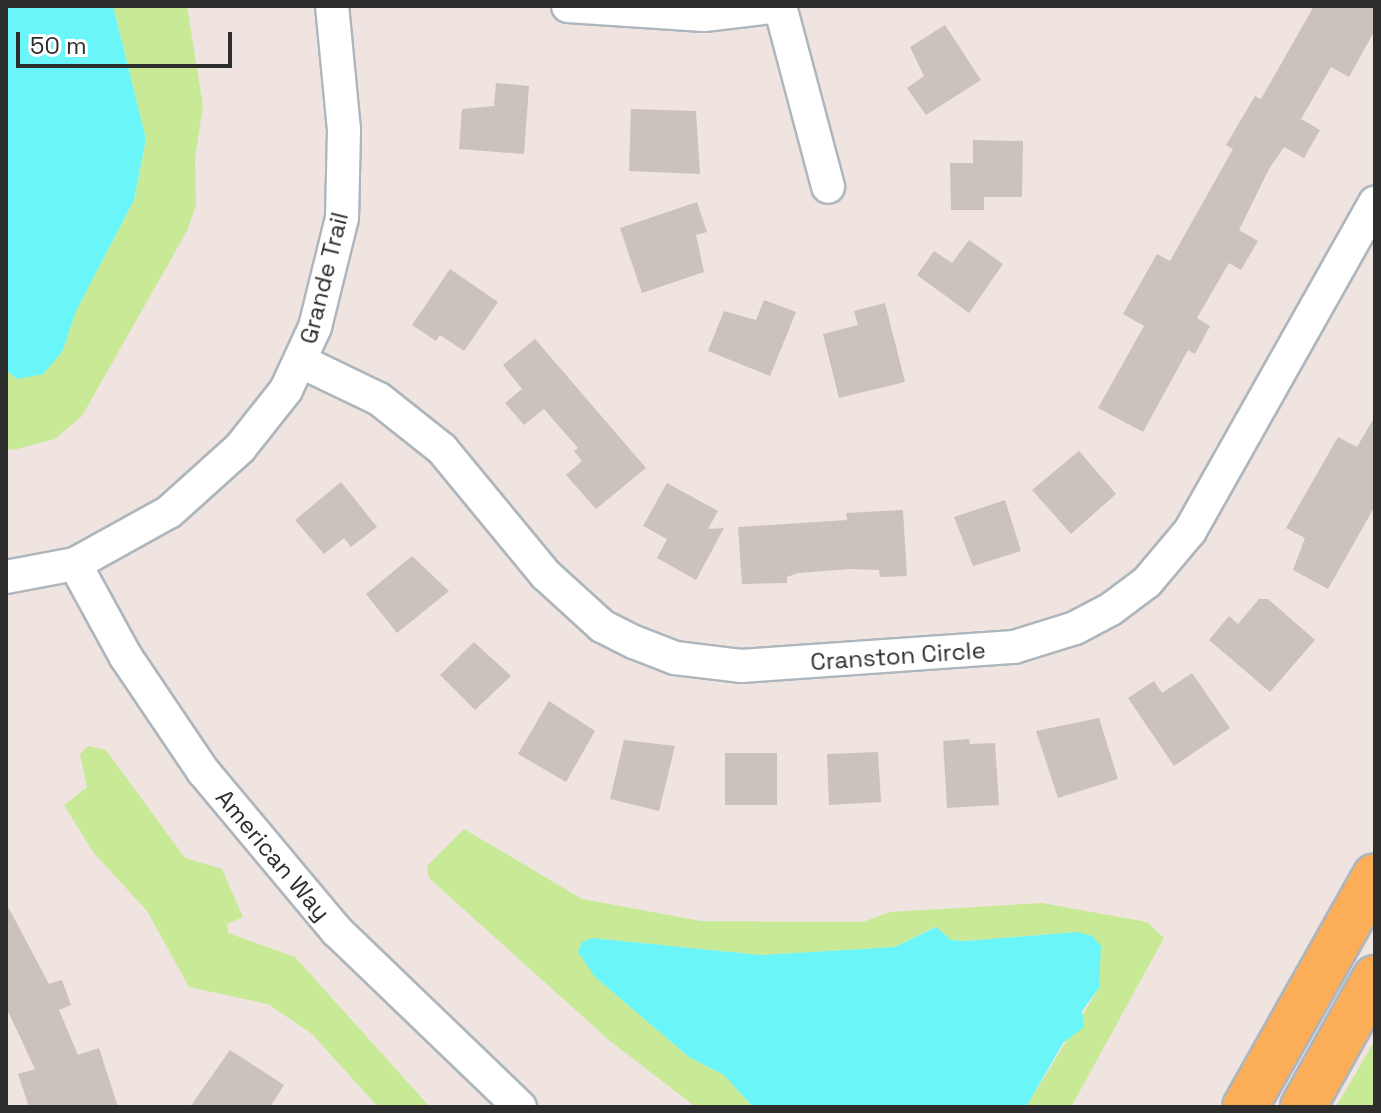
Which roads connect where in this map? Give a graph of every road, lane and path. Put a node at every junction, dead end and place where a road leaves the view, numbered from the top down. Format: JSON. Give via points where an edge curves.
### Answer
{"nodes":[{"id":1,"x":332,"y":6,"type":"edge"},
{"id":2,"x":568,"y":6,"type":"edge"},
{"id":3,"x":780,"y":6,"type":"edge"},
{"id":4,"x":828,"y":187,"type":"dead end"},
{"id":5,"x":1375,"y":203,"type":"edge"},
{"id":6,"x":302,"y":362,"type":"junction"},
{"id":7,"x":75,"y":564,"type":"junction"},
{"id":8,"x":6,"y":577,"type":"edge"},
{"id":9,"x":1375,"y":876,"type":"edge"},
{"id":10,"x":1375,"y":978,"type":"edge"},
{"id":11,"x":520,"y":1107,"type":"edge"},
{"id":12,"x":1245,"y":1107,"type":"edge"},
{"id":13,"x":1303,"y":1107,"type":"edge"}],
"edges":[{"from":1,"to":6,"type":"street","name":"Grande Trail","via":[[346,171],[339,232]]},
{"from":2,"to":3,"type":"street","via":[[704,15]]},
{"from":3,"to":4,"type":"street"},
{"from":5,"to":6,"type":"street","name":"Cranston Circle","via":[[1190,531],[1147,582],[1111,609],[1075,628],[1014,647],[741,666],[675,658],[634,642],[602,626],[546,575],[442,449],[379,399]]},
{"from":6,"to":7,"type":"street","name":"Grande Trail","via":[[240,448],[169,512]]},
{"from":7,"to":8,"type":"street","name":"Grande Trail"},
{"from":7,"to":11,"type":"street","name":"American Way","via":[[126,657],[203,771],[337,931]]},
{"from":9,"to":12,"type":"main road"},
{"from":10,"to":13,"type":"main road"}]}
